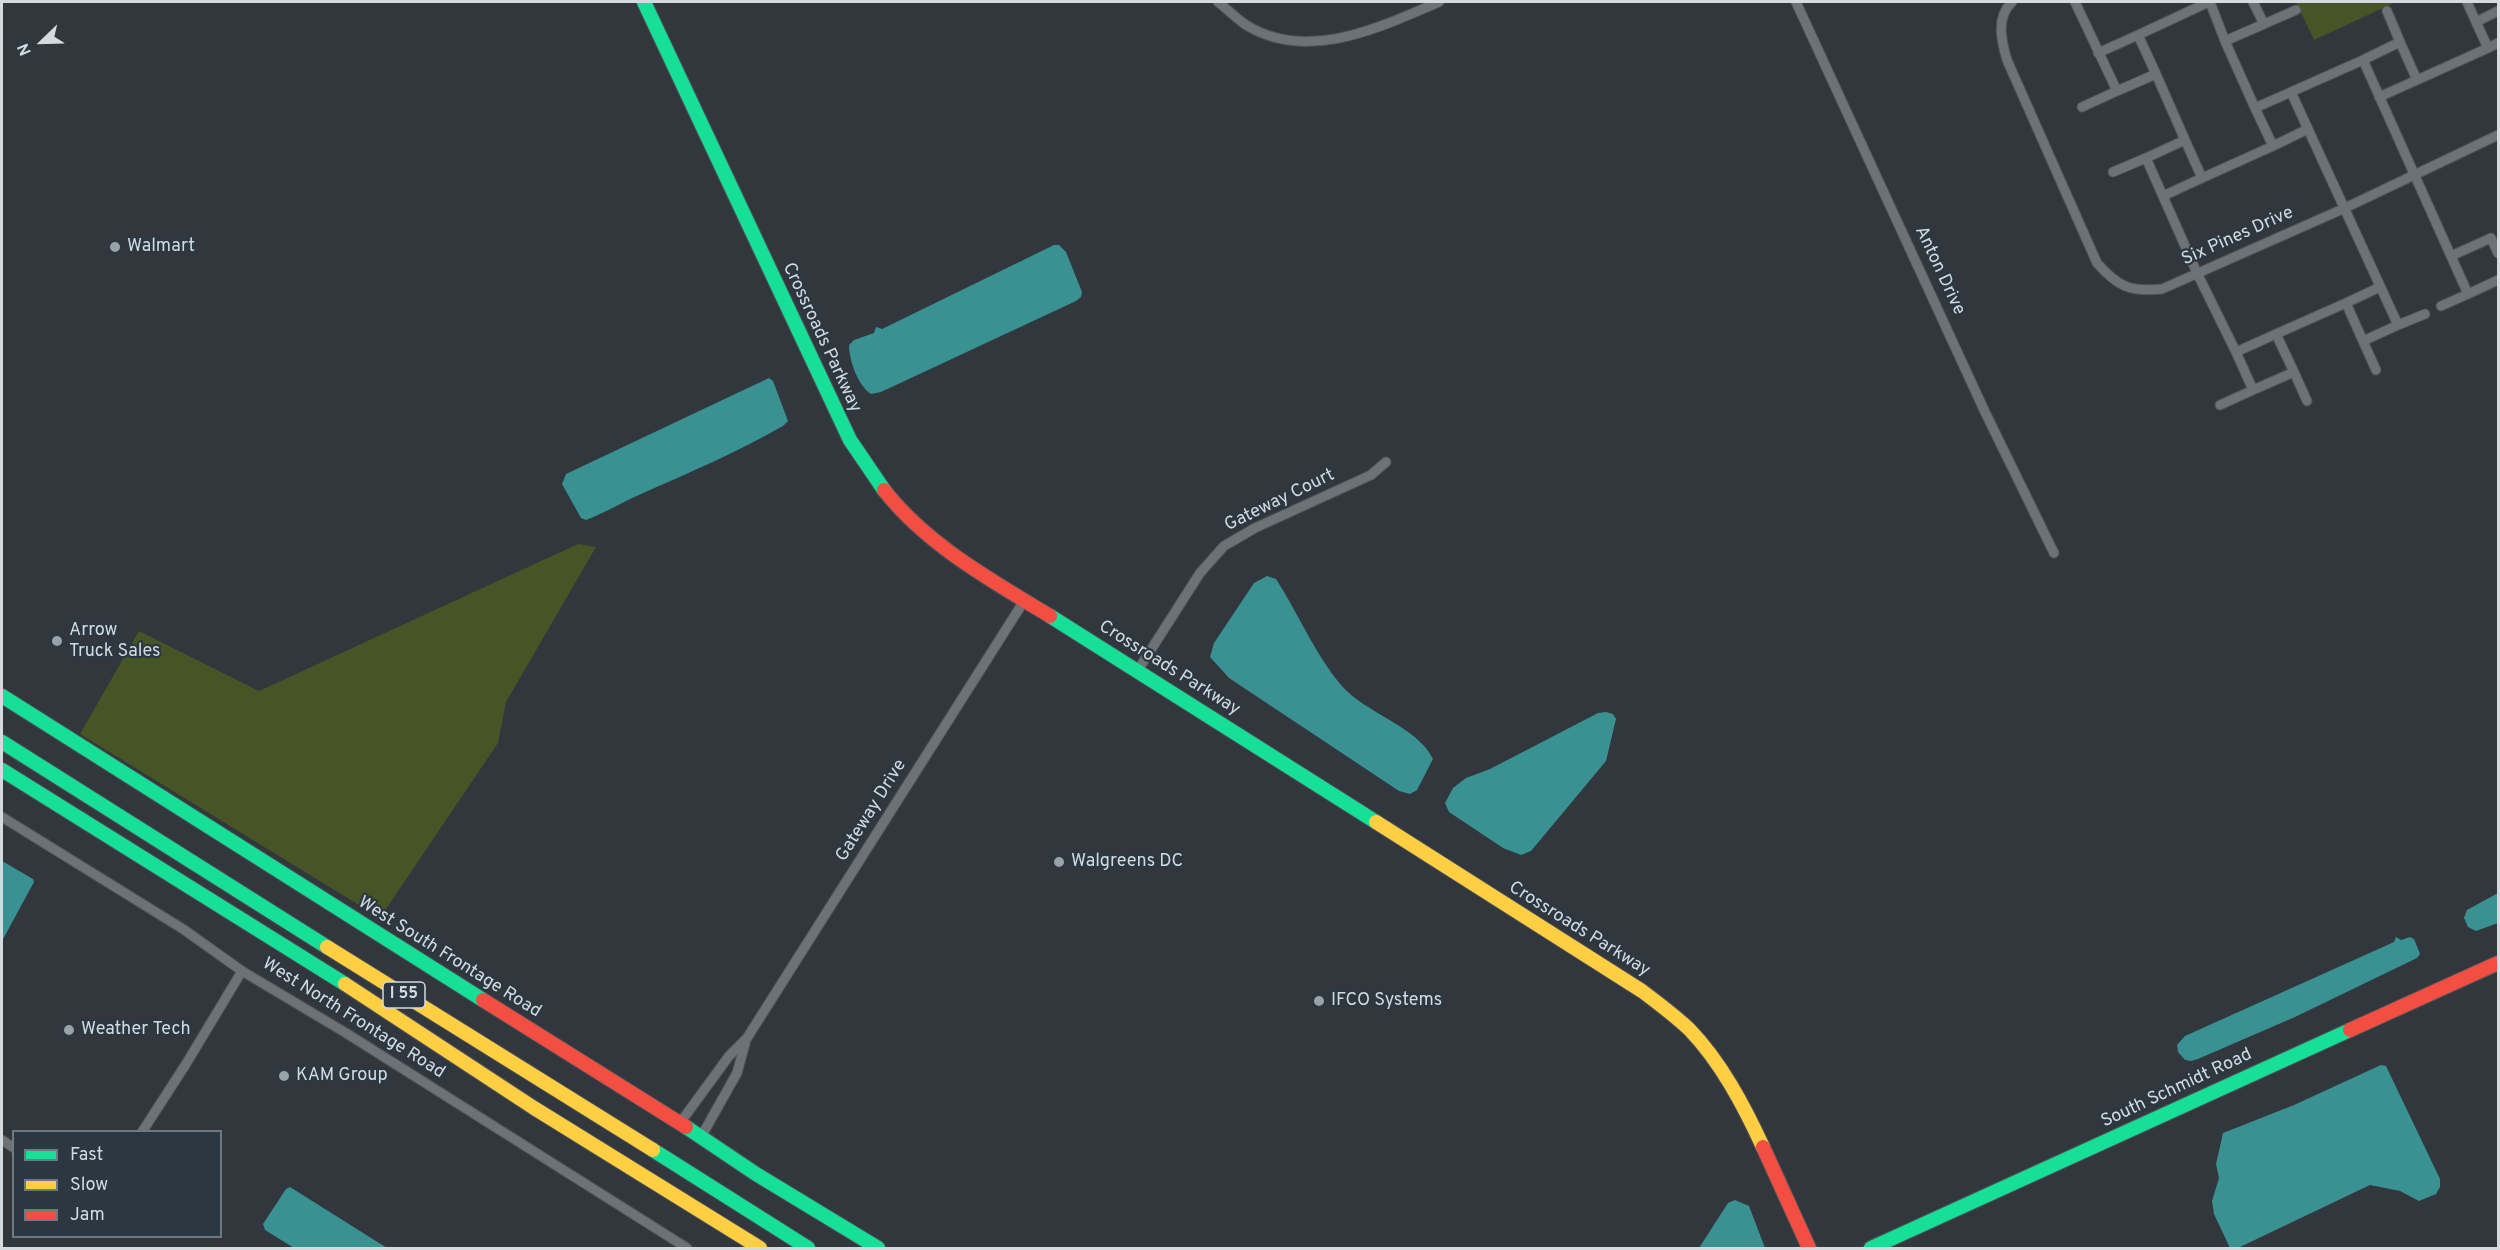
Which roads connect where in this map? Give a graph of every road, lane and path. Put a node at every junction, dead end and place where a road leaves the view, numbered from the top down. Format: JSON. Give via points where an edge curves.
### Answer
{"nodes":[{"id":1,"x":644,"y":2,"type":"edge"},
{"id":2,"x":1218,"y":2,"type":"edge"},
{"id":3,"x":1439,"y":2,"type":"edge"},
{"id":4,"x":1796,"y":2,"type":"edge"},
{"id":5,"x":2012,"y":2,"type":"edge"},
{"id":6,"x":2075,"y":2,"type":"edge"},
{"id":7,"x":2209,"y":2,"type":"edge"},
{"id":8,"x":2253,"y":2,"type":"edge"},
{"id":9,"x":2467,"y":2,"type":"edge"},
{"id":10,"x":2296,"y":10,"type":"dead end"},
{"id":11,"x":2387,"y":10,"type":"dead end"},
{"id":12,"x":2499,"y":11,"type":"edge"},
{"id":13,"x":2476,"y":22,"type":"junction"},
{"id":14,"x":2264,"y":24,"type":"junction"},
{"id":15,"x":2138,"y":35,"type":"junction"},
{"id":16,"x":2225,"y":41,"type":"junction"},
{"id":17,"x":2400,"y":42,"type":"junction"},
{"id":18,"x":2499,"y":43,"type":"edge"},
{"id":19,"x":2488,"y":48,"type":"junction"},
{"id":20,"x":2098,"y":53,"type":"junction"},
{"id":21,"x":2362,"y":60,"type":"junction"},
{"id":22,"x":2156,"y":74,"type":"junction"},
{"id":23,"x":2417,"y":80,"type":"junction"},
{"id":24,"x":2117,"y":91,"type":"junction"},
{"id":25,"x":2291,"y":92,"type":"junction"},
{"id":26,"x":2379,"y":97,"type":"junction"},
{"id":27,"x":2082,"y":107,"type":"dead end"},
{"id":28,"x":2255,"y":108,"type":"junction"},
{"id":29,"x":2308,"y":129,"type":"junction"},
{"id":30,"x":2499,"y":135,"type":"edge"},
{"id":31,"x":2185,"y":140,"type":"junction"},
{"id":32,"x":2272,"y":146,"type":"junction"},
{"id":33,"x":2146,"y":158,"type":"junction"},
{"id":34,"x":2113,"y":172,"type":"dead end"},
{"id":35,"x":2414,"y":175,"type":"junction"},
{"id":36,"x":2202,"y":178,"type":"junction"},
{"id":37,"x":2163,"y":196,"type":"junction"},
{"id":38,"x":2345,"y":208,"type":"junction"},
{"id":39,"x":2495,"y":236,"type":"edge"},
{"id":40,"x":2499,"y":254,"type":"edge"},
{"id":41,"x":2451,"y":256,"type":"junction"},
{"id":42,"x":2198,"y":273,"type":"junction"},
{"id":43,"x":2499,"y":280,"type":"edge"},
{"id":44,"x":2380,"y":287,"type":"junction"},
{"id":45,"x":2468,"y":294,"type":"junction"},
{"id":46,"x":2346,"y":303,"type":"junction"},
{"id":47,"x":2441,"y":306,"type":"dead end"},
{"id":48,"x":2424,"y":314,"type":"dead end"},
{"id":49,"x":2398,"y":325,"type":"junction"},
{"id":50,"x":2276,"y":334,"type":"junction"},
{"id":51,"x":2363,"y":341,"type":"junction"},
{"id":52,"x":2236,"y":352,"type":"junction"},
{"id":53,"x":2376,"y":370,"type":"dead end"},
{"id":54,"x":2294,"y":372,"type":"junction"},
{"id":55,"x":2253,"y":390,"type":"junction"},
{"id":56,"x":2307,"y":401,"type":"dead end"},
{"id":57,"x":2220,"y":405,"type":"dead end"},
{"id":58,"x":1386,"y":462,"type":"dead end"},
{"id":59,"x":2054,"y":553,"type":"dead end"},
{"id":60,"x":1024,"y":601,"type":"junction"},
{"id":61,"x":1138,"y":670,"type":"junction"},
{"id":62,"x":2,"y":696,"type":"edge"},
{"id":63,"x":2,"y":742,"type":"edge"},
{"id":64,"x":2,"y":770,"type":"edge"},
{"id":65,"x":2,"y":817,"type":"edge"},
{"id":66,"x":2499,"y":963,"type":"edge"},
{"id":67,"x":242,"y":970,"type":"junction"},
{"id":68,"x":747,"y":1038,"type":"junction"},
{"id":69,"x":681,"y":1123,"type":"junction"},
{"id":70,"x":143,"y":1130,"type":"edge"},
{"id":71,"x":700,"y":1137,"type":"junction"},
{"id":72,"x":687,"y":1248,"type":"edge"},
{"id":73,"x":760,"y":1248,"type":"edge"},
{"id":74,"x":808,"y":1248,"type":"edge"},
{"id":75,"x":878,"y":1248,"type":"edge"},
{"id":76,"x":1809,"y":1248,"type":"edge"},
{"id":77,"x":1871,"y":1248,"type":"edge"}],
"edges":[{"from":1,"to":60,"type":"main road","name":"Crossroads Parkway","via":[[859,457],[878,486],[931,539]]},
{"from":2,"to":3,"type":"street","via":[[1247,25],[1278,38],[1306,42],[1346,38]]},
{"from":4,"to":59,"type":"street","name":"Anton Drive"},
{"from":5,"to":42,"type":"street","name":"Six Pines Drive","via":[[2001,26],[2001,42],[2097,263],[2111,279],[2142,291],[2162,289]]},
{"from":6,"to":20,"type":"street"},
{"from":7,"to":15,"type":"street"},
{"from":7,"to":16,"type":"street"},
{"from":8,"to":14,"type":"street"},
{"from":9,"to":13,"type":"street"},
{"from":10,"to":14,"type":"street"},
{"from":11,"to":17,"type":"street"},
{"from":12,"to":13,"type":"street"},
{"from":13,"to":19,"type":"street"},
{"from":14,"to":16,"type":"street"},
{"from":15,"to":20,"type":"street"},
{"from":15,"to":22,"type":"street"},
{"from":16,"to":28,"type":"street"},
{"from":17,"to":21,"type":"street"},
{"from":17,"to":23,"type":"street"},
{"from":18,"to":19,"type":"street"},
{"from":19,"to":23,"type":"street"},
{"from":20,"to":24,"type":"street"},
{"from":21,"to":25,"type":"street"},
{"from":21,"to":26,"type":"street"},
{"from":22,"to":24,"type":"street"},
{"from":22,"to":31,"type":"street"},
{"from":23,"to":26,"type":"street"},
{"from":24,"to":27,"type":"street"},
{"from":25,"to":28,"type":"street"},
{"from":25,"to":29,"type":"street"},
{"from":26,"to":35,"type":"street"},
{"from":28,"to":32,"type":"street"},
{"from":29,"to":32,"type":"street"},
{"from":29,"to":38,"type":"street"},
{"from":30,"to":35,"type":"street","name":"Six Pines Drive"},
{"from":31,"to":33,"type":"street"},
{"from":31,"to":36,"type":"street"},
{"from":32,"to":36,"type":"street"},
{"from":33,"to":34,"type":"street"},
{"from":33,"to":37,"type":"street"},
{"from":35,"to":38,"type":"street","name":"Six Pines Drive"},
{"from":35,"to":41,"type":"street"},
{"from":36,"to":37,"type":"street"},
{"from":37,"to":42,"type":"street"},
{"from":38,"to":42,"type":"street","name":"Six Pines Drive"},
{"from":38,"to":44,"type":"street"},
{"from":39,"to":40,"type":"street"},
{"from":39,"to":41,"type":"street"},
{"from":41,"to":45,"type":"street"},
{"from":42,"to":52,"type":"street"},
{"from":43,"to":45,"type":"street"},
{"from":44,"to":46,"type":"street"},
{"from":44,"to":49,"type":"street"},
{"from":45,"to":47,"type":"street"},
{"from":46,"to":50,"type":"street"},
{"from":46,"to":51,"type":"street"},
{"from":48,"to":49,"type":"street"},
{"from":49,"to":51,"type":"street"},
{"from":50,"to":52,"type":"street"},
{"from":50,"to":54,"type":"street"},
{"from":51,"to":53,"type":"street"},
{"from":52,"to":55,"type":"street"},
{"from":54,"to":55,"type":"street"},
{"from":54,"to":56,"type":"street"},
{"from":55,"to":57,"type":"street"},
{"from":58,"to":61,"type":"street","name":"Gateway Court","via":[[1371,475],[1224,546],[1200,573]]},
{"from":60,"to":61,"type":"main road","name":"Crossroads Parkway"},
{"from":60,"to":68,"type":"street","name":"Gateway Drive"},
{"from":61,"to":76,"type":"main road","name":"Crossroads Parkway","via":[[1642,991],[1675,1017],[1703,1045],[1739,1098]]},
{"from":62,"to":69,"type":"main road","name":"West South Frontage Road"},
{"from":63,"to":74,"type":"main road","number":"I 55"},
{"from":64,"to":73,"type":"main road","number":"I 55"},
{"from":65,"to":67,"type":"street","name":"West North Frontage Road"},
{"from":66,"to":77,"type":"main road","name":"South Schmidt Road"},
{"from":67,"to":70,"type":"street"},
{"from":67,"to":72,"type":"street","name":"West North Frontage Road"},
{"from":68,"to":69,"type":"street","name":"Gateway Drive","via":[[729,1056]]},
{"from":68,"to":71,"type":"street","name":"Gateway Drive","via":[[737,1073]]},
{"from":69,"to":71,"type":"main road","name":"West South Frontage Road"},
{"from":71,"to":75,"type":"main road","name":"West South Frontage Road"}]}
